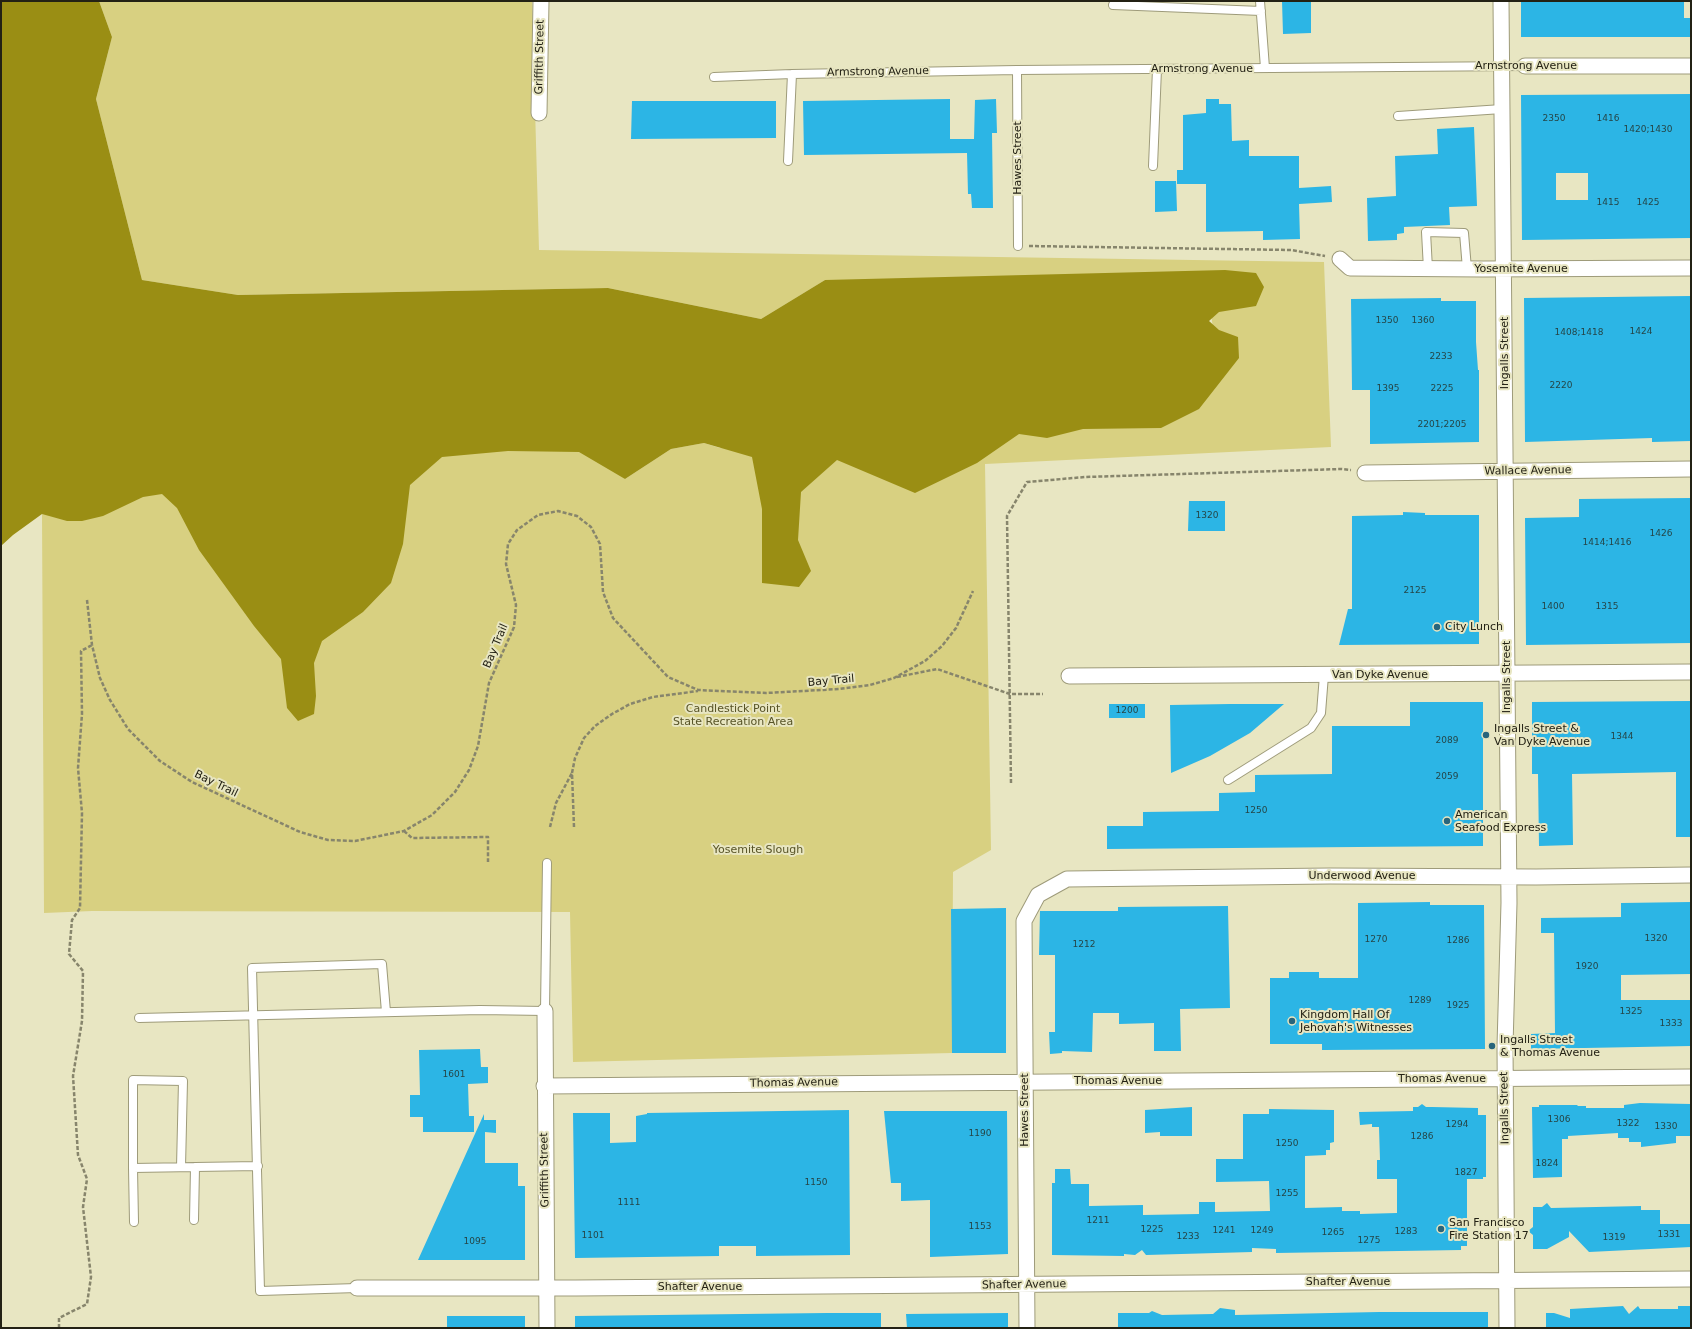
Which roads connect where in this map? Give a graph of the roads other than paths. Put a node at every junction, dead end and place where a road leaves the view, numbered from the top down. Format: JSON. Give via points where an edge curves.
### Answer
{"nodes":[{"id":1,"x":541,"y":1,"type":"edge"},
{"id":2,"x":1260,"y":1,"type":"edge"},
{"id":3,"x":1501,"y":1,"type":"edge"},
{"id":4,"x":1113,"y":5,"type":"dead end"},
{"id":5,"x":1261,"y":11,"type":"junction"},
{"id":6,"x":1502,"y":66,"type":"junction"},
{"id":7,"x":1525,"y":66,"type":"joint"},
{"id":8,"x":1691,"y":66,"type":"edge"},
{"id":9,"x":1265,"y":68,"type":"junction"},
{"id":10,"x":1157,"y":69,"type":"junction"},
{"id":11,"x":1017,"y":70,"type":"junction"},
{"id":12,"x":792,"y":74,"type":"junction"},
{"id":13,"x":714,"y":77,"type":"dead end"},
{"id":14,"x":1502,"y":109,"type":"junction"},
{"id":15,"x":539,"y":113,"type":"dead end"},
{"id":16,"x":1398,"y":116,"type":"dead end"},
{"id":17,"x":788,"y":161,"type":"dead end"},
{"id":18,"x":1153,"y":166,"type":"dead end"},
{"id":19,"x":1018,"y":246,"type":"road end"},
{"id":20,"x":1345,"y":263,"type":"road end"},
{"id":21,"x":1691,"y":268,"type":"edge"},
{"id":22,"x":1428,"y":269,"type":"junction"},
{"id":23,"x":1467,"y":269,"type":"junction"},
{"id":24,"x":1504,"y":269,"type":"junction"},
{"id":25,"x":1691,"y":469,"type":"edge"},
{"id":26,"x":1506,"y":471,"type":"junction"},
{"id":27,"x":1365,"y":472,"type":"road end"},
{"id":28,"x":1691,"y":672,"type":"edge"},
{"id":29,"x":1507,"y":674,"type":"junction"},
{"id":30,"x":1324,"y":675,"type":"junction"},
{"id":31,"x":1070,"y":676,"type":"dead end"},
{"id":32,"x":1228,"y":780,"type":"dead end"},
{"id":33,"x":547,"y":863,"type":"dead end"},
{"id":34,"x":1691,"y":875,"type":"edge"},
{"id":35,"x":1509,"y":876,"type":"junction"},
{"id":36,"x":1038,"y":895,"type":"joint"},
{"id":37,"x":545,"y":1011,"type":"junction"},
{"id":38,"x":386,"y":1012,"type":"junction"},
{"id":39,"x":254,"y":1015,"type":"junction"},
{"id":40,"x":140,"y":1018,"type":"dead end"},
{"id":41,"x":1691,"y":1077,"type":"edge"},
{"id":42,"x":1505,"y":1078,"type":"junction"},
{"id":43,"x":1025,"y":1082,"type":"junction"},
{"id":44,"x":544,"y":1086,"type":"junction"},
{"id":45,"x":258,"y":1166,"type":"junction"},
{"id":46,"x":181,"y":1167,"type":"junction"},
{"id":47,"x":195,"y":1167,"type":"junction"},
{"id":48,"x":133,"y":1168,"type":"junction"},
{"id":49,"x":194,"y":1220,"type":"dead end"},
{"id":50,"x":134,"y":1222,"type":"dead end"},
{"id":51,"x":1691,"y":1279,"type":"edge"},
{"id":52,"x":1507,"y":1281,"type":"junction"},
{"id":53,"x":1027,"y":1284,"type":"junction"},
{"id":54,"x":357,"y":1288,"type":"joint"},
{"id":55,"x":546,"y":1288,"type":"junction"},
{"id":56,"x":547,"y":1328,"type":"edge"},
{"id":57,"x":1027,"y":1328,"type":"edge"},
{"id":58,"x":1507,"y":1328,"type":"edge"}],
"edges":[{"from":1,"to":15,"type":"street","name":"Griffith Street"},
{"from":2,"to":5,"type":"lane"},
{"from":3,"to":6,"type":"street","name":"Ingalls Street"},
{"from":4,"to":5,"type":"lane"},
{"from":5,"to":9,"type":"lane"},
{"from":6,"to":7,"type":"lane","name":"Armstrong Avenue"},
{"from":6,"to":9,"type":"lane","name":"Armstrong Avenue"},
{"from":6,"to":14,"type":"street","name":"Ingalls Street"},
{"from":7,"to":8,"type":"street","name":"Armstrong Avenue"},
{"from":9,"to":10,"type":"lane","name":"Armstrong Avenue"},
{"from":10,"to":11,"type":"lane","name":"Armstrong Avenue"},
{"from":10,"to":18,"type":"lane"},
{"from":11,"to":12,"type":"lane","name":"Armstrong Avenue"},
{"from":11,"to":19,"type":"lane","name":"Hawes Street"},
{"from":12,"to":13,"type":"lane","name":"Armstrong Avenue"},
{"from":12,"to":17,"type":"lane"},
{"from":14,"to":16,"type":"lane"},
{"from":14,"to":24,"type":"street","name":"Ingalls Street"},
{"from":20,"to":22,"type":"street","name":"Yosemite Avenue"},
{"from":21,"to":24,"type":"street","name":"Yosemite Avenue"},
{"from":22,"to":23,"type":"street","name":"Yosemite Avenue"},
{"from":22,"to":23,"type":"lane","via":[[1426,232],[1464,233]]},
{"from":23,"to":24,"type":"street","name":"Yosemite Avenue"},
{"from":24,"to":26,"type":"street","name":"Ingalls Street"},
{"from":25,"to":26,"type":"street","name":"Wallace Avenue"},
{"from":26,"to":27,"type":"street","name":"Wallace Avenue"},
{"from":26,"to":29,"type":"street","name":"Ingalls Street"},
{"from":28,"to":29,"type":"street","name":"Van Dyke Avenue"},
{"from":29,"to":30,"type":"street","name":"Van Dyke Avenue"},
{"from":29,"to":35,"type":"street","name":"Ingalls Street"},
{"from":30,"to":31,"type":"street","name":"Van Dyke Avenue"},
{"from":30,"to":32,"type":"lane","via":[[1321,713],[1311,728]]},
{"from":33,"to":37,"type":"lane"},
{"from":34,"to":35,"type":"street","name":"Underwood Avenue"},
{"from":35,"to":36,"type":"street","name":"Underwood Avenue","via":[[1067,880]]},
{"from":35,"to":42,"type":"street","name":"Ingalls Street"},
{"from":36,"to":43,"type":"street","name":"Hawes Street","via":[[1024,921]]},
{"from":37,"to":38,"type":"lane"},
{"from":37,"to":44,"type":"street","name":"Griffith Street"},
{"from":38,"to":39,"type":"lane"},
{"from":38,"to":39,"type":"lane","via":[[382,964],[252,968]]},
{"from":39,"to":40,"type":"lane"},
{"from":39,"to":45,"type":"lane"},
{"from":41,"to":42,"type":"street","name":"Thomas Avenue"},
{"from":42,"to":43,"type":"street","name":"Thomas Avenue"},
{"from":42,"to":52,"type":"street","name":"Ingalls Street"},
{"from":43,"to":44,"type":"street","name":"Thomas Avenue"},
{"from":43,"to":53,"type":"street","name":"Hawes Street"},
{"from":44,"to":55,"type":"street","name":"Griffith Street"},
{"from":45,"to":47,"type":"lane"},
{"from":45,"to":54,"type":"lane","via":[[260,1291]]},
{"from":46,"to":47,"type":"lane"},
{"from":46,"to":48,"type":"lane"},
{"from":46,"to":48,"type":"lane","via":[[183,1081],[133,1080]]},
{"from":47,"to":49,"type":"lane"},
{"from":48,"to":50,"type":"lane"},
{"from":51,"to":52,"type":"street","name":"Shafter Avenue"},
{"from":52,"to":53,"type":"street","name":"Shafter Avenue"},
{"from":52,"to":58,"type":"street","name":"Ingalls Street"},
{"from":53,"to":55,"type":"street","name":"Shafter Avenue"},
{"from":53,"to":57,"type":"street","name":"Hawes Street"},
{"from":54,"to":55,"type":"street","name":"Shafter Avenue"},
{"from":55,"to":56,"type":"street","name":"Griffith Street"}]}
